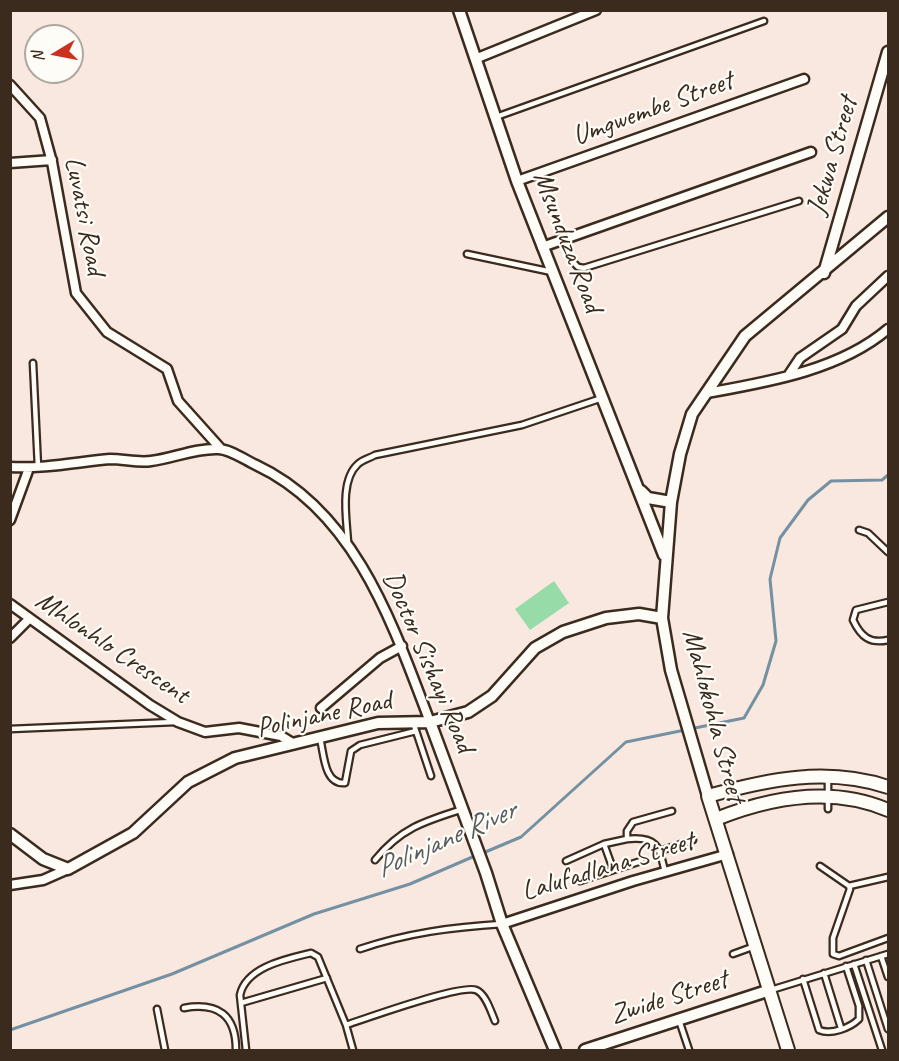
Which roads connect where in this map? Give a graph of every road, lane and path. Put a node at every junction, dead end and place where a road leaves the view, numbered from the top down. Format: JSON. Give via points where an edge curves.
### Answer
{"nodes":[{"id":1,"x":459,"y":10,"type":"edge"},
{"id":2,"x":596,"y":10,"type":"edge"},
{"id":3,"x":764,"y":21,"type":"dead end"},
{"id":4,"x":888,"y":52,"type":"edge"},
{"id":5,"x":475,"y":59,"type":"junction"},
{"id":6,"x":804,"y":80,"type":"dead end"},
{"id":7,"x":10,"y":85,"type":"edge"},
{"id":8,"x":495,"y":118,"type":"junction"},
{"id":9,"x":811,"y":152,"type":"dead end"},
{"id":10,"x":52,"y":160,"type":"junction"},
{"id":11,"x":10,"y":163,"type":"edge"},
{"id":12,"x":518,"y":182,"type":"junction"},
{"id":13,"x":799,"y":201,"type":"dead end"},
{"id":14,"x":888,"y":217,"type":"edge"},
{"id":15,"x":565,"y":239,"type":"junction"},
{"id":16,"x":542,"y":247,"type":"junction"},
{"id":17,"x":467,"y":254,"type":"dead end"},
{"id":18,"x":552,"y":272,"type":"junction"},
{"id":19,"x":824,"y":273,"type":"junction"},
{"id":20,"x":888,"y":276,"type":"edge"},
{"id":21,"x":888,"y":329,"type":"edge"},
{"id":22,"x":33,"y":363,"type":"dead end"},
{"id":23,"x":788,"y":376,"type":"junction"},
{"id":24,"x":707,"y":393,"type":"junction"},
{"id":25,"x":602,"y":398,"type":"junction"},
{"id":26,"x":221,"y":449,"type":"junction"},
{"id":27,"x":10,"y":467,"type":"edge"},
{"id":28,"x":34,"y":468,"type":"junction"},
{"id":29,"x":638,"y":489,"type":"junction"},
{"id":30,"x":671,"y":502,"type":"junction"},
{"id":31,"x":10,"y":520,"type":"edge"},
{"id":32,"x":859,"y":530,"type":"dead end"},
{"id":33,"x":348,"y":543,"type":"junction"},
{"id":34,"x":888,"y":552,"type":"edge"},
{"id":35,"x":665,"y":558,"type":"junction"},
{"id":36,"x":888,"y":602,"type":"edge"},
{"id":37,"x":10,"y":604,"type":"edge"},
{"id":38,"x":662,"y":618,"type":"junction"},
{"id":39,"x":29,"y":619,"type":"junction"},
{"id":40,"x":10,"y":638,"type":"edge"},
{"id":41,"x":888,"y":640,"type":"edge"},
{"id":42,"x":402,"y":645,"type":"junction"},
{"id":43,"x":321,"y":708,"type":"dead end"},
{"id":44,"x":178,"y":722,"type":"junction"},
{"id":45,"x":430,"y":722,"type":"junction"},
{"id":46,"x":415,"y":727,"type":"junction"},
{"id":47,"x":10,"y":729,"type":"edge"},
{"id":48,"x":320,"y":738,"type":"junction"},
{"id":49,"x":294,"y":744,"type":"junction"},
{"id":50,"x":430,"y":776,"type":"dead end"},
{"id":51,"x":828,"y":776,"type":"junction"},
{"id":52,"x":888,"y":787,"type":"edge"},
{"id":53,"x":708,"y":796,"type":"junction"},
{"id":54,"x":828,"y":803,"type":"junction"},
{"id":55,"x":463,"y":809,"type":"junction"},
{"id":56,"x":888,"y":810,"type":"edge"},
{"id":57,"x":672,"y":811,"type":"dead end"},
{"id":58,"x":716,"y":819,"type":"junction"},
{"id":59,"x":10,"y":834,"type":"edge"},
{"id":60,"x":627,"y":839,"type":"junction"},
{"id":61,"x":693,"y":840,"type":"dead end"},
{"id":62,"x":604,"y":844,"type":"junction"},
{"id":63,"x":660,"y":851,"type":"junction"},
{"id":64,"x":728,"y":855,"type":"junction"},
{"id":65,"x":375,"y":860,"type":"dead end"},
{"id":66,"x":566,"y":861,"type":"dead end"},
{"id":67,"x":641,"y":861,"type":"dead end"},
{"id":68,"x":820,"y":866,"type":"dead end"},
{"id":69,"x":68,"y":869,"type":"junction"},
{"id":70,"x":613,"y":869,"type":"junction"},
{"id":71,"x":665,"y":872,"type":"junction"},
{"id":72,"x":888,"y":877,"type":"edge"},
{"id":73,"x":580,"y":881,"type":"dead end"},
{"id":74,"x":10,"y":885,"type":"edge"},
{"id":75,"x":849,"y":886,"type":"junction"},
{"id":76,"x":502,"y":924,"type":"junction"},
{"id":77,"x":888,"y":938,"type":"edge"},
{"id":78,"x":755,"y":946,"type":"junction"},
{"id":79,"x":360,"y":949,"type":"dead end"},
{"id":80,"x":733,"y":954,"type":"dead end"},
{"id":81,"x":888,"y":954,"type":"edge"},
{"id":82,"x":881,"y":956,"type":"junction"},
{"id":83,"x":866,"y":960,"type":"junction"},
{"id":84,"x":854,"y":964,"type":"junction"},
{"id":85,"x":846,"y":966,"type":"junction"},
{"id":86,"x":824,"y":973,"type":"junction"},
{"id":87,"x":888,"y":977,"type":"edge"},
{"id":88,"x":327,"y":978,"type":"junction"},
{"id":89,"x":803,"y":979,"type":"junction"},
{"id":90,"x":767,"y":991,"type":"junction"},
{"id":91,"x":241,"y":1003,"type":"junction"},
{"id":92,"x":184,"y":1008,"type":"dead end"},
{"id":93,"x":157,"y":1009,"type":"dead end"},
{"id":94,"x":679,"y":1020,"type":"junction"},
{"id":95,"x":495,"y":1021,"type":"dead end"},
{"id":96,"x":346,"y":1025,"type":"junction"},
{"id":97,"x":841,"y":1028,"type":"junction"},
{"id":98,"x":888,"y":1029,"type":"edge"},
{"id":99,"x":165,"y":1050,"type":"edge"},
{"id":100,"x":236,"y":1050,"type":"edge"},
{"id":101,"x":246,"y":1050,"type":"edge"},
{"id":102,"x":353,"y":1050,"type":"edge"},
{"id":103,"x":555,"y":1050,"type":"edge"},
{"id":104,"x":585,"y":1050,"type":"edge"},
{"id":105,"x":689,"y":1050,"type":"edge"},
{"id":106,"x":788,"y":1050,"type":"edge"},
{"id":107,"x":882,"y":1050,"type":"edge"}],
"edges":[{"from":1,"to":5,"type":"street","name":"Msunduza Road"},
{"from":2,"to":5,"type":"street"},
{"from":3,"to":8,"type":"lane"},
{"from":4,"to":19,"type":"street","name":"Jekwa Street"},
{"from":5,"to":8,"type":"street","name":"Msunduza Road"},
{"from":6,"to":12,"type":"street","name":"Umgwembe Street"},
{"from":7,"to":10,"type":"street","name":"Luvatsi Road","via":[[40,118]]},
{"from":8,"to":12,"type":"street","name":"Msunduza Road"},
{"from":9,"to":15,"type":"street"},
{"from":10,"to":11,"type":"street"},
{"from":10,"to":26,"type":"street","name":"Luvatsi Road","via":[[76,293],[107,332],[167,369],[178,401]]},
{"from":12,"to":16,"type":"street","name":"Msunduza Road"},
{"from":13,"to":15,"type":"lane","via":[[584,268],[571,260]]},
{"from":14,"to":19,"type":"street","name":"Mahlokohla Street"},
{"from":15,"to":16,"type":"street"},
{"from":16,"to":18,"type":"street","name":"Msunduza Road"},
{"from":17,"to":18,"type":"lane"},
{"from":18,"to":25,"type":"street","name":"Msunduza Road"},
{"from":19,"to":24,"type":"street","name":"Mahlokohla Street","via":[[745,336]]},
{"from":20,"to":23,"type":"street","via":[[856,306],[842,329],[800,358]]},
{"from":21,"to":23,"type":"street","via":[[866,347]]},
{"from":22,"to":28,"type":"lane"},
{"from":23,"to":24,"type":"street"},
{"from":24,"to":30,"type":"street","name":"Mahlokohla Street","via":[[692,414]]},
{"from":25,"to":29,"type":"street","name":"Msunduza Road"},
{"from":25,"to":33,"type":"lane","via":[[522,425],[375,455],[358,464],[350,477],[346,501]]},
{"from":26,"to":28,"type":"street","name":"Doctor Sishayi Road","via":[[195,450],[148,462],[113,459]]},
{"from":26,"to":33,"type":"street","name":"Doctor Sishayi Road","via":[[280,477],[316,505]]},
{"from":27,"to":28,"type":"street","name":"Doctor Sishayi Road"},
{"from":28,"to":31,"type":"street"},
{"from":29,"to":30,"type":"street","via":[[648,498]]},
{"from":29,"to":35,"type":"street","name":"Msunduza Road"},
{"from":30,"to":35,"type":"street","name":"Mahlokohla Street"},
{"from":32,"to":34,"type":"lane","via":[[868,533]]},
{"from":33,"to":42,"type":"street","name":"Doctor Sishayi Road"},
{"from":35,"to":38,"type":"street","name":"Mahlokohla Street"},
{"from":36,"to":41,"type":"lane","via":[[856,610],[853,620],[865,638],[874,642]]},
{"from":37,"to":39,"type":"street","name":"Mhlonhlo Crescent"},
{"from":38,"to":45,"type":"street","name":"Polinjane Road","via":[[639,614],[617,617],[563,632],[535,648],[492,696],[468,712]]},
{"from":38,"to":53,"type":"street","name":"Mahlokohla Street","via":[[683,717]]},
{"from":39,"to":40,"type":"street"},
{"from":39,"to":44,"type":"street","name":"Mhlonhlo Crescent"},
{"from":42,"to":43,"type":"street"},
{"from":42,"to":45,"type":"street","name":"Doctor Sishayi Road"},
{"from":44,"to":47,"type":"lane"},
{"from":44,"to":49,"type":"street","name":"Mhlonhlo Crescent","via":[[205,732],[239,728],[271,734]]},
{"from":45,"to":46,"type":"street","name":"Polinjane Road"},
{"from":45,"to":55,"type":"street","name":"Doctor Sishayi Road"},
{"from":46,"to":48,"type":"street","name":"Polinjane Road","via":[[378,723]]},
{"from":46,"to":48,"type":"lane","via":[[351,751],[345,783],[338,784],[328,773]]},
{"from":46,"to":50,"type":"lane"},
{"from":48,"to":49,"type":"street","name":"Polinjane Road"},
{"from":49,"to":69,"type":"street","name":"Polinjane Road","via":[[236,758],[188,783],[133,833]]},
{"from":51,"to":52,"type":"main road"},
{"from":51,"to":53,"type":"main road","via":[[784,777]]},
{"from":51,"to":54,"type":"lane"},
{"from":53,"to":58,"type":"main road","name":"Mahlokohla Street"},
{"from":54,"to":56,"type":"main road"},
{"from":54,"to":58,"type":"main road","via":[[796,796]]},
{"from":55,"to":65,"type":"lane","via":[[400,834]]},
{"from":55,"to":76,"type":"street","name":"Doctor Sishayi Road"},
{"from":57,"to":60,"type":"lane","via":[[633,822]]},
{"from":58,"to":64,"type":"main road","name":"Mahlokohla Street"},
{"from":59,"to":69,"type":"street","via":[[43,859]]},
{"from":60,"to":62,"type":"lane"},
{"from":60,"to":63,"type":"lane","via":[[647,838]]},
{"from":61,"to":63,"type":"lane"},
{"from":62,"to":66,"type":"lane"},
{"from":62,"to":70,"type":"lane"},
{"from":63,"to":71,"type":"lane"},
{"from":64,"to":71,"type":"street","name":"Lalufadlana Street"},
{"from":64,"to":78,"type":"main road","name":"Mahlokohla Street"},
{"from":67,"to":70,"type":"lane"},
{"from":68,"to":75,"type":"lane"},
{"from":69,"to":74,"type":"street","via":[[43,880]]},
{"from":70,"to":73,"type":"lane"},
{"from":71,"to":76,"type":"street","name":"Lalufadlana Street"},
{"from":72,"to":75,"type":"lane"},
{"from":75,"to":77,"type":"lane","via":[[833,938],[833,954],[839,956]]},
{"from":76,"to":79,"type":"lane","via":[[444,928]]},
{"from":76,"to":103,"type":"street","name":"Doctor Sishayi Road"},
{"from":78,"to":80,"type":"lane"},
{"from":78,"to":90,"type":"main road","name":"Mahlokohla Street"},
{"from":81,"to":82,"type":"lane"},
{"from":82,"to":83,"type":"lane"},
{"from":82,"to":87,"type":"lane"},
{"from":83,"to":84,"type":"lane"},
{"from":83,"to":98,"type":"lane"},
{"from":84,"to":85,"type":"lane"},
{"from":84,"to":107,"type":"lane"},
{"from":85,"to":86,"type":"lane"},
{"from":85,"to":97,"type":"lane","via":[[859,1006],[859,1019]]},
{"from":86,"to":89,"type":"lane"},
{"from":86,"to":97,"type":"lane"},
{"from":88,"to":91,"type":"lane"},
{"from":88,"to":91,"type":"lane","via":[[315,953],[292,958],[250,976],[242,986]]},
{"from":88,"to":96,"type":"lane"},
{"from":89,"to":90,"type":"lane"},
{"from":89,"to":97,"type":"lane","via":[[819,1030]]},
{"from":90,"to":94,"type":"street","name":"Zwide Street"},
{"from":90,"to":106,"type":"main road","name":"Mahlokohla Street"},
{"from":91,"to":101,"type":"lane"},
{"from":92,"to":100,"type":"lane","via":[[217,1008],[233,1027]]},
{"from":93,"to":99,"type":"lane"},
{"from":94,"to":104,"type":"street","name":"Zwide Street"},
{"from":94,"to":105,"type":"lane"},
{"from":95,"to":96,"type":"lane","via":[[480,992],[473,989]]},
{"from":96,"to":102,"type":"lane"}]}
